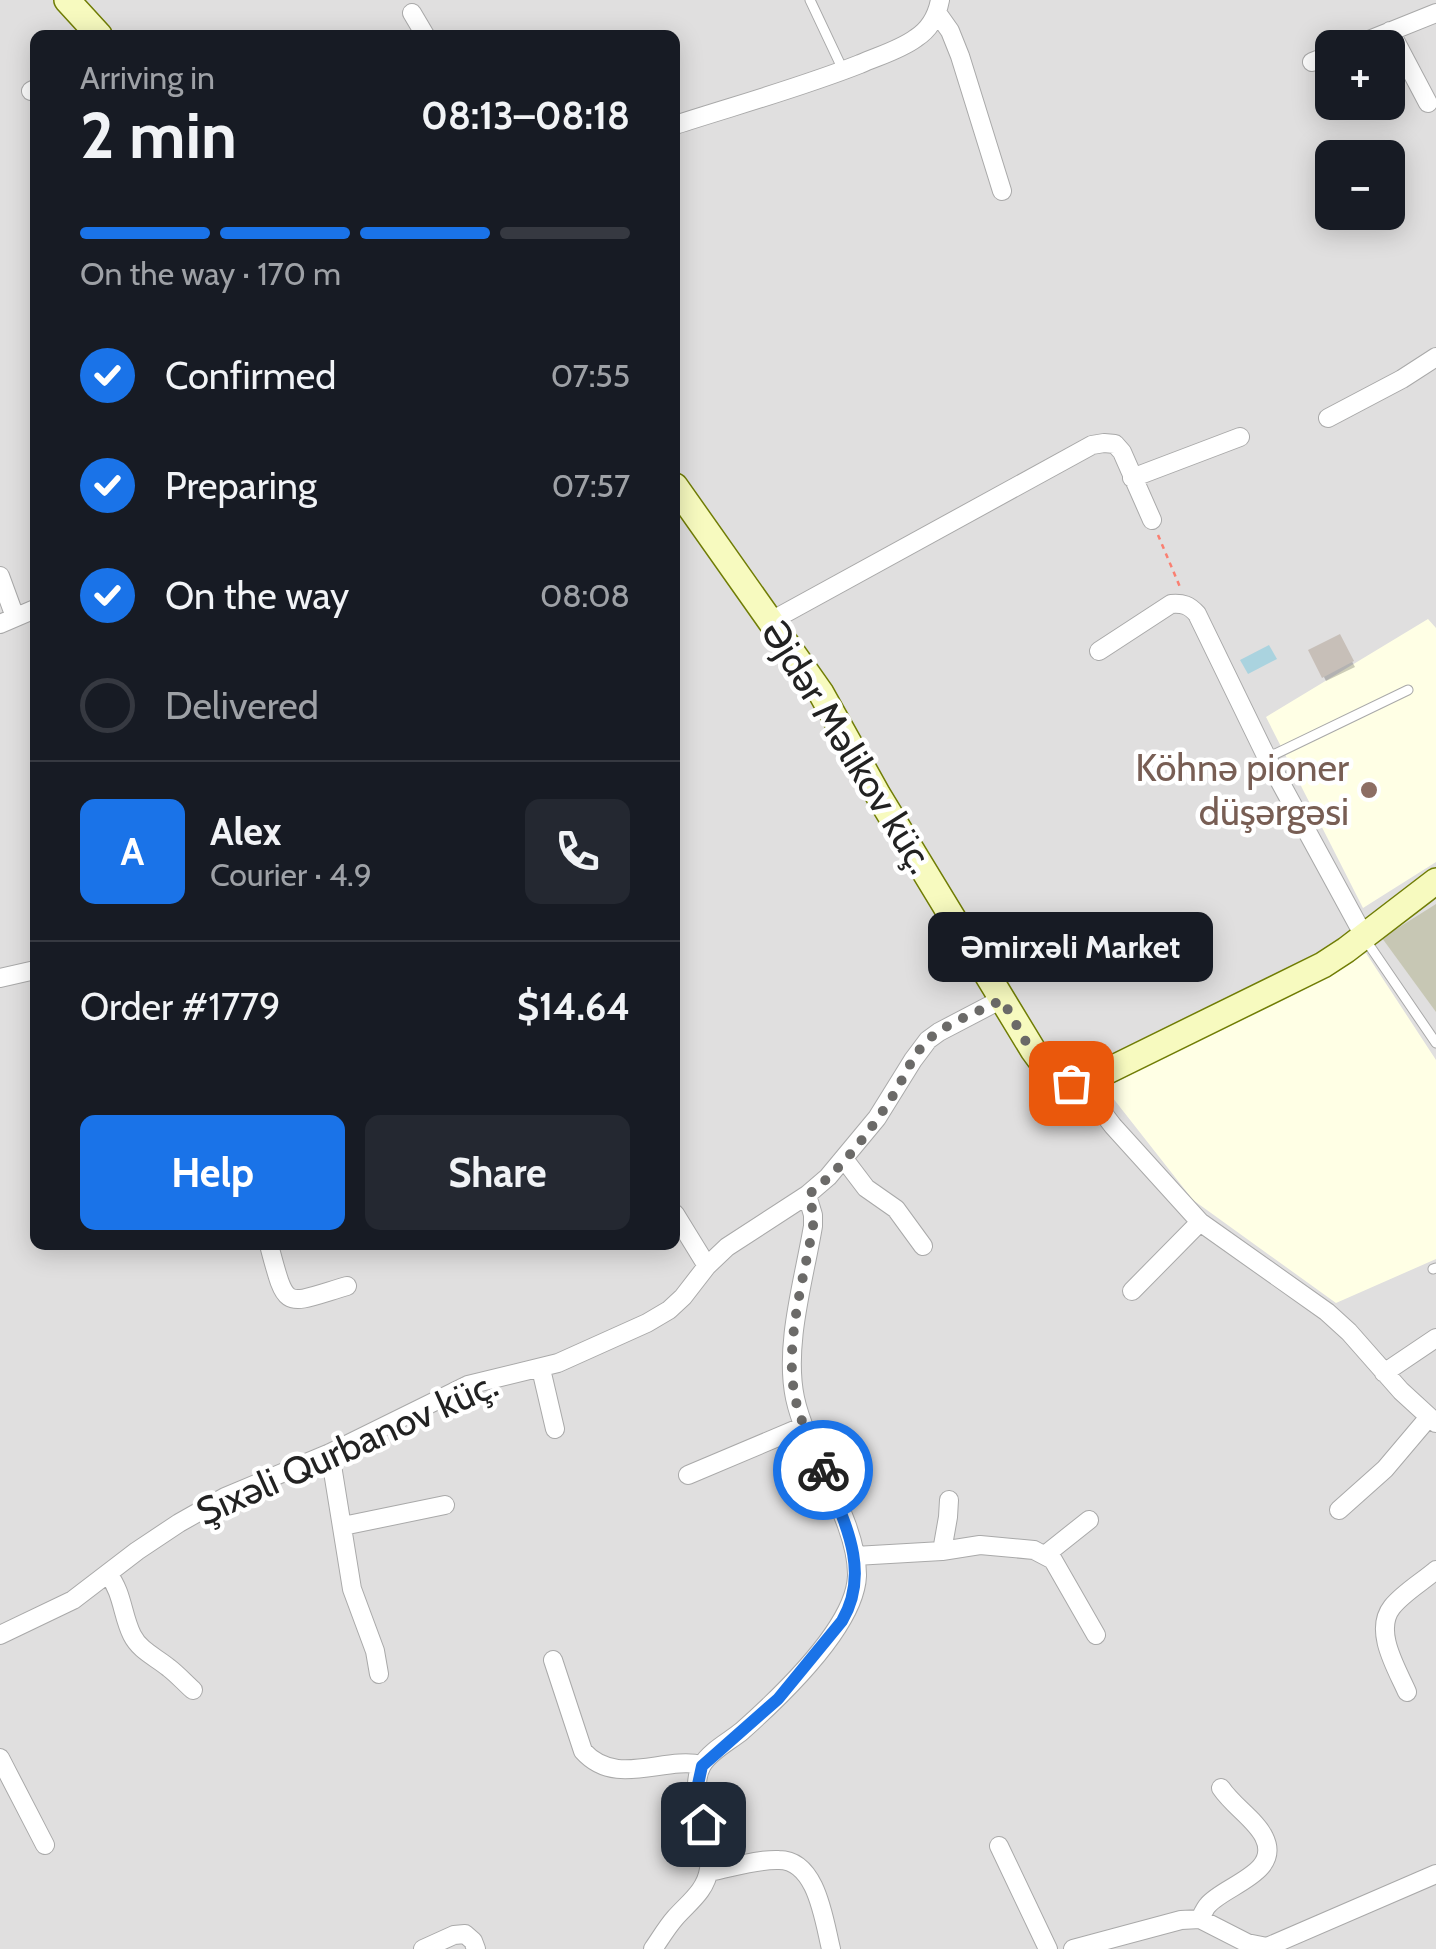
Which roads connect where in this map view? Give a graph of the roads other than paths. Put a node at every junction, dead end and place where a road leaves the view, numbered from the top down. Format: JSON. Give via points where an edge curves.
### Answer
{"nodes":[{"id":1,"x":67,"y":0,"type":"edge"},
{"id":2,"x":810,"y":0,"type":"edge"},
{"id":3,"x":939,"y":7,"type":"edge"},
{"id":4,"x":412,"y":13,"type":"dead end"},
{"id":5,"x":1436,"y":13,"type":"edge"},
{"id":6,"x":94,"y":30,"type":"edge"},
{"id":7,"x":422,"y":30,"type":"edge"},
{"id":8,"x":1393,"y":30,"type":"edge"},
{"id":9,"x":1405,"y":60,"type":"edge"},
{"id":10,"x":1315,"y":61,"type":"edge"},
{"id":11,"x":1312,"y":62,"type":"dead end"},
{"id":12,"x":844,"y":70,"type":"junction"},
{"id":13,"x":1428,"y":104,"type":"dead end"},
{"id":14,"x":680,"y":124,"type":"edge"},
{"id":15,"x":1002,"y":192,"type":"dead end"},
{"id":16,"x":1436,"y":357,"type":"edge"},
{"id":17,"x":1328,"y":418,"type":"dead end"},
{"id":18,"x":1240,"y":438,"type":"dead end"},
{"id":19,"x":1132,"y":478,"type":"junction"},
{"id":20,"x":680,"y":493,"type":"edge"},
{"id":21,"x":1152,"y":520,"type":"road end"},
{"id":22,"x":0,"y":576,"type":"edge"},
{"id":23,"x":8,"y":621,"type":"edge"},
{"id":24,"x":771,"y":621,"type":"junction"},
{"id":25,"x":1099,"y":651,"type":"dead end"},
{"id":26,"x":1408,"y":690,"type":"dead end"},
{"id":27,"x":1267,"y":758,"type":"junction"},
{"id":28,"x":1436,"y":881,"type":"edge"},
{"id":29,"x":1364,"y":936,"type":"junction"},
{"id":30,"x":30,"y":971,"type":"edge"},
{"id":31,"x":0,"y":978,"type":"edge"},
{"id":32,"x":1002,"y":1000,"type":"junction"},
{"id":33,"x":1436,"y":1043,"type":"edge"},
{"id":34,"x":1083,"y":1082,"type":"junction"},
{"id":35,"x":844,"y":1159,"type":"junction"},
{"id":36,"x":808,"y":1195,"type":"junction"},
{"id":37,"x":680,"y":1222,"type":"edge"},
{"id":38,"x":1200,"y":1222,"type":"junction"},
{"id":39,"x":923,"y":1246,"type":"dead end"},
{"id":40,"x":271,"y":1250,"type":"edge"},
{"id":41,"x":707,"y":1266,"type":"junction"},
{"id":42,"x":348,"y":1286,"type":"dead end"},
{"id":43,"x":1132,"y":1291,"type":"dead end"},
{"id":44,"x":1436,"y":1338,"type":"edge"},
{"id":45,"x":541,"y":1369,"type":"junction"},
{"id":46,"x":1384,"y":1374,"type":"junction"},
{"id":47,"x":1432,"y":1420,"type":"edge"},
{"id":48,"x":804,"y":1426,"type":"junction"},
{"id":49,"x":555,"y":1429,"type":"dead end"},
{"id":50,"x":330,"y":1453,"type":"junction"},
{"id":51,"x":688,"y":1475,"type":"dead end"},
{"id":52,"x":949,"y":1500,"type":"dead end"},
{"id":53,"x":446,"y":1505,"type":"dead end"},
{"id":54,"x":1339,"y":1510,"type":"dead end"},
{"id":55,"x":1089,"y":1520,"type":"dead end"},
{"id":56,"x":344,"y":1526,"type":"junction"},
{"id":57,"x":942,"y":1552,"type":"junction"},
{"id":58,"x":1045,"y":1555,"type":"junction"},
{"id":59,"x":855,"y":1556,"type":"junction"},
{"id":60,"x":1436,"y":1570,"type":"edge"},
{"id":61,"x":108,"y":1574,"type":"junction"},
{"id":62,"x":0,"y":1635,"type":"edge"},
{"id":63,"x":1096,"y":1635,"type":"dead end"},
{"id":64,"x":553,"y":1660,"type":"dead end"},
{"id":65,"x":378,"y":1674,"type":"dead end"},
{"id":66,"x":192,"y":1690,"type":"dead end"},
{"id":67,"x":1407,"y":1692,"type":"dead end"},
{"id":68,"x":0,"y":1758,"type":"edge"},
{"id":69,"x":702,"y":1766,"type":"junction"},
{"id":70,"x":1222,"y":1788,"type":"dead end"},
{"id":71,"x":46,"y":1845,"type":"dead end"},
{"id":72,"x":999,"y":1846,"type":"dead end"},
{"id":73,"x":709,"y":1872,"type":"junction"},
{"id":74,"x":1436,"y":1874,"type":"edge"},
{"id":75,"x":1200,"y":1920,"type":"junction"},
{"id":76,"x":1267,"y":1948,"type":"edge"},
{"id":77,"x":423,"y":1949,"type":"edge"},
{"id":78,"x":476,"y":1949,"type":"edge"},
{"id":79,"x":653,"y":1949,"type":"edge"},
{"id":80,"x":831,"y":1949,"type":"edge"},
{"id":81,"x":1048,"y":1949,"type":"edge"},
{"id":82,"x":1073,"y":1949,"type":"edge"}],
"edges":[{"from":1,"to":6,"type":"street"},
{"from":2,"to":12,"type":"lane"},
{"from":3,"to":12,"type":"street","via":[[916,39]]},
{"from":3,"to":15,"type":"street"},
{"from":4,"to":7,"type":"street"},
{"from":5,"to":8,"type":"street"},
{"from":9,"to":13,"type":"street"},
{"from":10,"to":11,"type":"street"},
{"from":12,"to":14,"type":"street"},
{"from":16,"to":17,"type":"street"},
{"from":18,"to":19,"type":"street"},
{"from":19,"to":21,"type":"street"},
{"from":19,"to":24,"type":"street","via":[[1115,444],[1092,446]]},
{"from":20,"to":24,"type":"street","name":"Əjdər Məlikov küç."},
{"from":22,"to":23,"type":"street"},
{"from":24,"to":32,"type":"street","name":"Əjdər Məlikov küç.","via":[[821,693]]},
{"from":25,"to":27,"type":"street","via":[[1170,604],[1191,607]]},
{"from":26,"to":27,"type":"lane"},
{"from":27,"to":29,"type":"street"},
{"from":28,"to":29,"type":"street"},
{"from":29,"to":33,"type":"lane"},
{"from":29,"to":34,"type":"street","via":[[1323,965]]},
{"from":30,"to":31,"type":"street"},
{"from":32,"to":34,"type":"street","name":"Əjdər Məlikov küç.","via":[[1045,1068],[1057,1079]]},
{"from":32,"to":35,"type":"street","name":"Şıxəli Qurbanov küç.","via":[[928,1040]]},
{"from":34,"to":38,"type":"street","via":[[1113,1126]]},
{"from":35,"to":36,"type":"street","name":"Şıxəli Qurbanov küç."},
{"from":35,"to":39,"type":"street"},
{"from":36,"to":41,"type":"street","name":"Şıxəli Qurbanov küç."},
{"from":36,"to":48,"type":"street","via":[[814,1215],[792,1373]]},
{"from":37,"to":41,"type":"street"},
{"from":38,"to":43,"type":"street"},
{"from":38,"to":46,"type":"street","via":[[1327,1312]]},
{"from":40,"to":42,"type":"street","via":[[292,1300]]},
{"from":41,"to":45,"type":"street","name":"Şıxəli Qurbanov küç.","via":[[683,1297],[647,1324]]},
{"from":44,"to":46,"type":"street"},
{"from":45,"to":49,"type":"street"},
{"from":45,"to":50,"type":"street","name":"Şıxəli Qurbanov küç.","via":[[468,1385]]},
{"from":46,"to":47,"type":"street"},
{"from":47,"to":54,"type":"street"},
{"from":48,"to":51,"type":"street"},
{"from":48,"to":59,"type":"street"},
{"from":50,"to":56,"type":"street"},
{"from":50,"to":61,"type":"street","name":"Şıxəli Qurbanov küç.","via":[[225,1497]]},
{"from":52,"to":57,"type":"street"},
{"from":53,"to":56,"type":"street"},
{"from":55,"to":58,"type":"street"},
{"from":56,"to":65,"type":"street","via":[[352,1588]]},
{"from":57,"to":58,"type":"street","via":[[980,1545]]},
{"from":57,"to":59,"type":"street"},
{"from":58,"to":63,"type":"street"},
{"from":59,"to":69,"type":"street","via":[[854,1594],[842,1621],[778,1699]]},
{"from":60,"to":67,"type":"street","via":[[1387,1614],[1388,1648]]},
{"from":61,"to":62,"type":"street","name":"Şıxəli Qurbanov küç.","via":[[74,1600]]},
{"from":61,"to":66,"type":"street","via":[[138,1644]]},
{"from":64,"to":69,"type":"street","via":[[592,1760],[622,1769]]},
{"from":68,"to":71,"type":"street"},
{"from":69,"to":73,"type":"street","via":[[697,1789]]},
{"from":70,"to":75,"type":"street","via":[[1268,1842],[1267,1856],[1260,1870],[1206,1906]]},
{"from":72,"to":81,"type":"street"},
{"from":73,"to":79,"type":"street"},
{"from":73,"to":80,"type":"street","via":[[778,1860],[800,1866]]},
{"from":74,"to":76,"type":"street"},
{"from":75,"to":76,"type":"street"},
{"from":75,"to":82,"type":"street"},
{"from":77,"to":78,"type":"street","via":[[465,1934]]}]}
